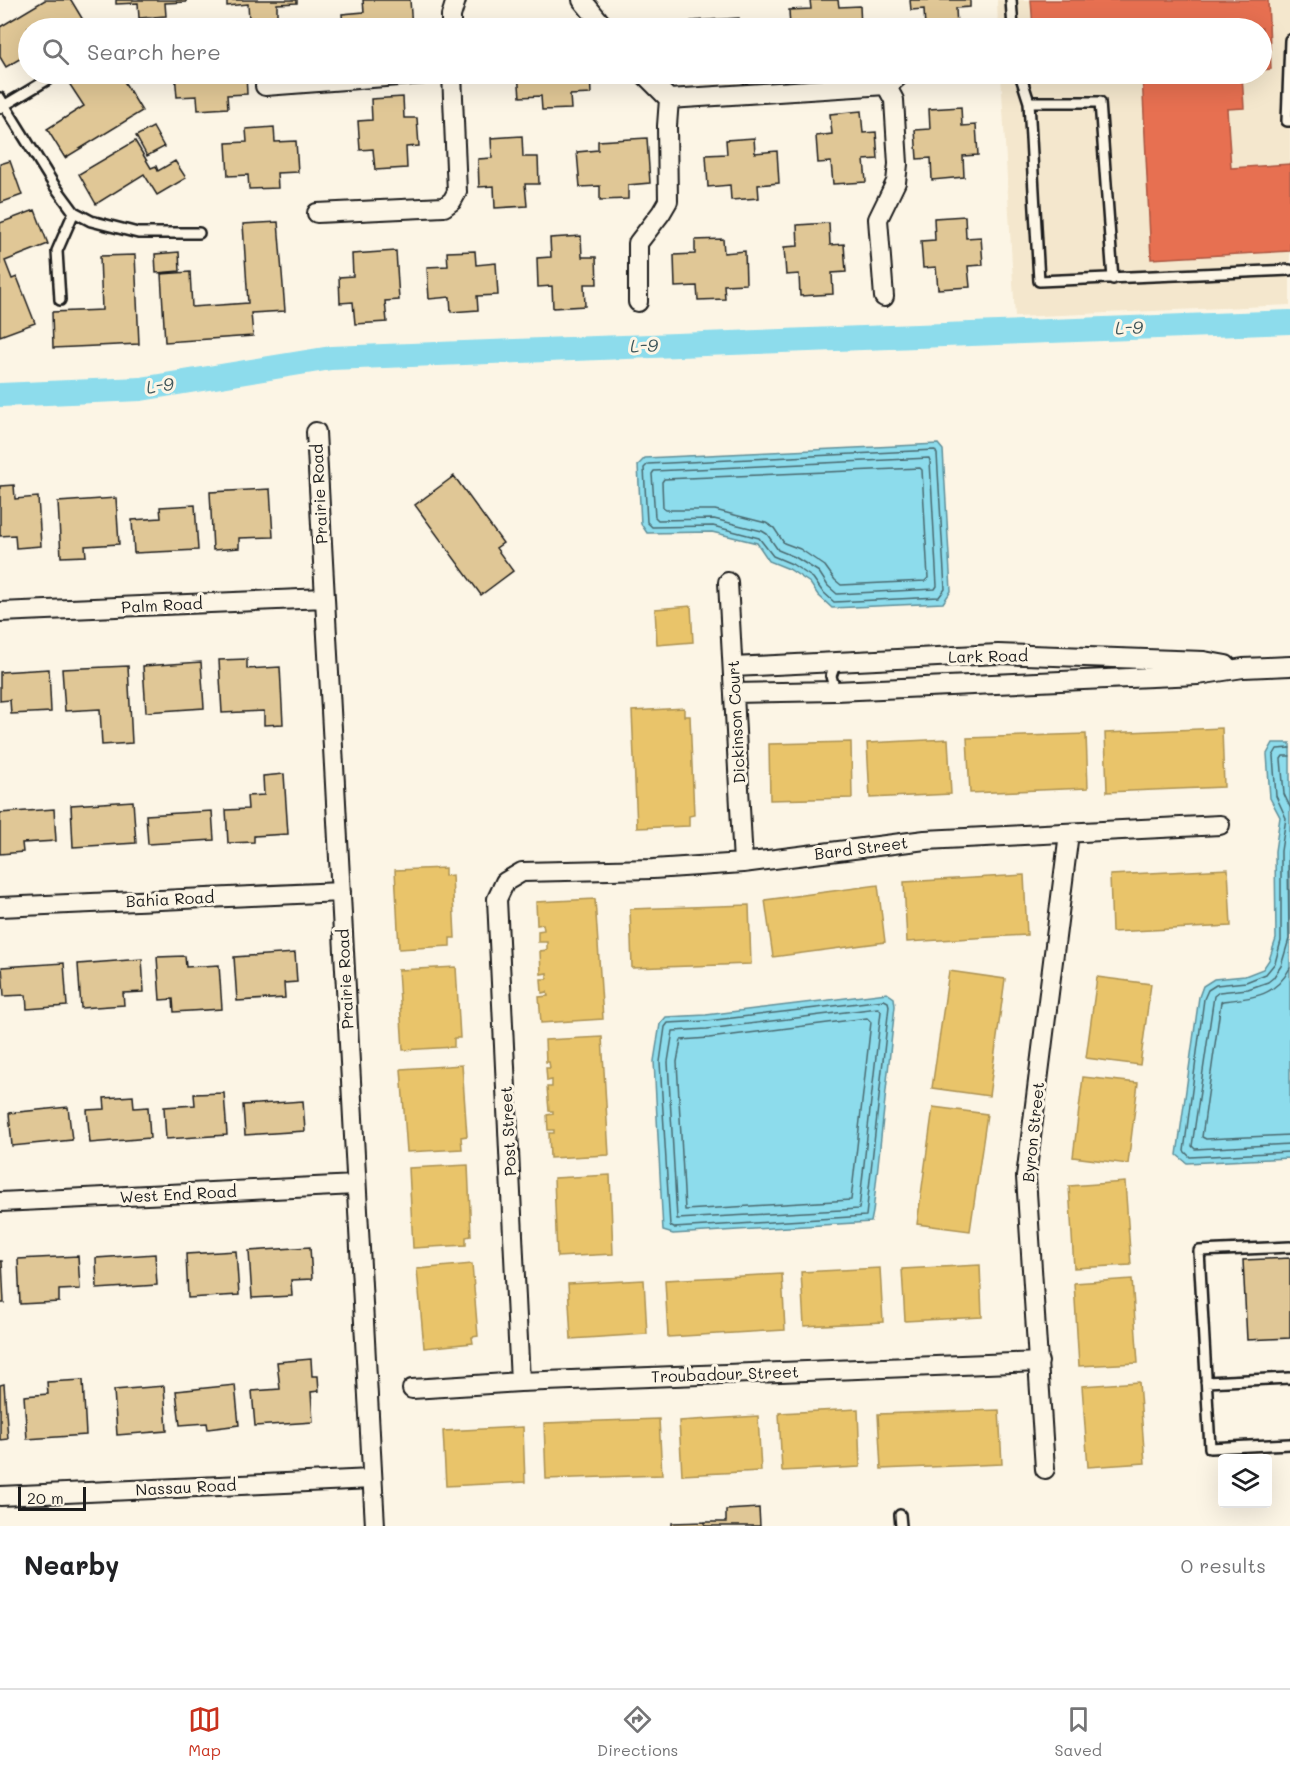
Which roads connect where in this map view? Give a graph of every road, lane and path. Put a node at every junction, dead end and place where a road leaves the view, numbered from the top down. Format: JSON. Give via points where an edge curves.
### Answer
{"nodes":[{"id":1,"x":456,"y":0,"type":"edge"},
{"id":2,"x":582,"y":0,"type":"edge"},
{"id":3,"x":1011,"y":0,"type":"edge"},
{"id":4,"x":451,"y":18,"type":"edge"},
{"id":5,"x":597,"y":18,"type":"edge"},
{"id":6,"x":1013,"y":18,"type":"edge"},
{"id":7,"x":1290,"y":40,"type":"edge"},
{"id":8,"x":39,"y":84,"type":"edge"},
{"id":9,"x":292,"y":84,"type":"edge"},
{"id":10,"x":452,"y":84,"type":"edge"},
{"id":11,"x":654,"y":84,"type":"edge"},
{"id":12,"x":837,"y":84,"type":"edge"},
{"id":13,"x":893,"y":84,"type":"edge"},
{"id":14,"x":1023,"y":84,"type":"edge"},
{"id":15,"x":265,"y":86,"type":"dead end"},
{"id":16,"x":669,"y":99,"type":"junction"},
{"id":17,"x":1029,"y":102,"type":"junction"},
{"id":18,"x":2,"y":103,"type":"edge"},
{"id":19,"x":1290,"y":121,"type":"edge"},
{"id":20,"x":74,"y":212,"type":"junction"},
{"id":21,"x":317,"y":213,"type":"dead end"},
{"id":22,"x":199,"y":233,"type":"dead end"},
{"id":23,"x":1290,"y":270,"type":"edge"},
{"id":24,"x":1113,"y":279,"type":"junction"},
{"id":25,"x":884,"y":297,"type":"dead end"},
{"id":26,"x":60,"y":300,"type":"dead end"},
{"id":27,"x":638,"y":302,"type":"dead end"},
{"id":28,"x":316,"y":432,"type":"dead end"},
{"id":29,"x":728,"y":582,"type":"dead end"},
{"id":30,"x":325,"y":598,"type":"junction"},
{"id":31,"x":0,"y":612,"type":"edge"},
{"id":32,"x":837,"y":662,"type":"junction"},
{"id":33,"x":1290,"y":666,"type":"edge"},
{"id":34,"x":733,"y":667,"type":"junction"},
{"id":35,"x":1242,"y":668,"type":"junction"},
{"id":36,"x":835,"y":691,"type":"junction"},
{"id":37,"x":735,"y":693,"type":"junction"},
{"id":38,"x":1220,"y":825,"type":"dead end"},
{"id":39,"x":1069,"y":833,"type":"junction"},
{"id":40,"x":743,"y":863,"type":"junction"},
{"id":41,"x":505,"y":882,"type":"joint"},
{"id":42,"x":341,"y":892,"type":"junction"},
{"id":43,"x":0,"y":907,"type":"edge"},
{"id":44,"x":357,"y":1185,"type":"junction"},
{"id":45,"x":0,"y":1202,"type":"edge"},
{"id":46,"x":1290,"y":1248,"type":"edge"},
{"id":47,"x":1039,"y":1362,"type":"junction"},
{"id":48,"x":1290,"y":1378,"type":"edge"},
{"id":49,"x":520,"y":1382,"type":"junction"},
{"id":50,"x":1206,"y":1382,"type":"junction"},
{"id":51,"x":412,"y":1389,"type":"dead end"},
{"id":52,"x":1290,"y":1444,"type":"edge"},
{"id":53,"x":1045,"y":1469,"type":"dead end"},
{"id":54,"x":372,"y":1479,"type":"junction"},
{"id":55,"x":0,"y":1496,"type":"edge"},
{"id":56,"x":900,"y":1515,"type":"dead end"},
{"id":57,"x":375,"y":1526,"type":"edge"},
{"id":58,"x":901,"y":1526,"type":"edge"}],
"edges":[{"from":1,"to":4,"type":"street"},
{"from":2,"to":5,"type":"street"},
{"from":3,"to":6,"type":"lane"},
{"from":7,"to":19,"type":"lane"},
{"from":8,"to":18,"type":"lane"},
{"from":9,"to":15,"type":"street"},
{"from":10,"to":21,"type":"street","via":[[457,192],[452,201],[444,207]]},
{"from":11,"to":16,"type":"street"},
{"from":12,"to":16,"type":"street"},
{"from":13,"to":25,"type":"street","via":[[896,182],[878,219]]},
{"from":14,"to":17,"type":"lane"},
{"from":16,"to":27,"type":"street","via":[[668,201],[638,243]]},
{"from":17,"to":24,"type":"lane","via":[[1100,102]]},
{"from":17,"to":24,"type":"lane","via":[[1039,281]]},
{"from":18,"to":20,"type":"lane"},
{"from":20,"to":22,"type":"lane","via":[[91,221],[138,233]]},
{"from":20,"to":26,"type":"lane","via":[[57,251]]},
{"from":23,"to":24,"type":"lane"},
{"from":28,"to":30,"type":"street","name":"Prairie Road"},
{"from":29,"to":34,"type":"street","name":"Dickinson Court"},
{"from":30,"to":31,"type":"street","name":"Palm Road"},
{"from":30,"to":42,"type":"street","name":"Prairie Road"},
{"from":32,"to":34,"type":"street","name":"Lark Road"},
{"from":32,"to":35,"type":"street","name":"Lark Road","via":[[998,654],[1204,661]]},
{"from":32,"to":36,"type":"lane","via":[[831,676]]},
{"from":33,"to":35,"type":"street","name":"Lark Road"},
{"from":34,"to":37,"type":"street","name":"Dickinson Court"},
{"from":35,"to":36,"type":"street","name":"Lark Road","via":[[1198,675]]},
{"from":36,"to":37,"type":"street","name":"Lark Road"},
{"from":37,"to":40,"type":"street","name":"Dickinson Court"},
{"from":38,"to":39,"type":"street","name":"Bard Street"},
{"from":39,"to":40,"type":"street","name":"Bard Street","via":[[925,840]]},
{"from":39,"to":47,"type":"street","name":"Byron Street","via":[[1026,1177]]},
{"from":40,"to":41,"type":"street","name":"Bard Street","via":[[522,872]]},
{"from":41,"to":49,"type":"street","name":"Post Street","via":[[497,899]]},
{"from":42,"to":43,"type":"street","name":"Bahia Road"},
{"from":42,"to":44,"type":"street","name":"Prairie Road"},
{"from":44,"to":45,"type":"street","name":"West End Road"},
{"from":44,"to":54,"type":"street","name":"Prairie Road"},
{"from":46,"to":50,"type":"lane","via":[[1199,1251]]},
{"from":47,"to":49,"type":"street","name":"Troubadour Street"},
{"from":47,"to":53,"type":"street","name":"Byron Street"},
{"from":48,"to":50,"type":"lane"},
{"from":49,"to":51,"type":"street","name":"Troubadour Street"},
{"from":50,"to":52,"type":"lane","via":[[1210,1448]]},
{"from":54,"to":55,"type":"street","name":"Nassau Road"},
{"from":54,"to":57,"type":"street","name":"Prairie Road"},
{"from":56,"to":58,"type":"lane"}]}
